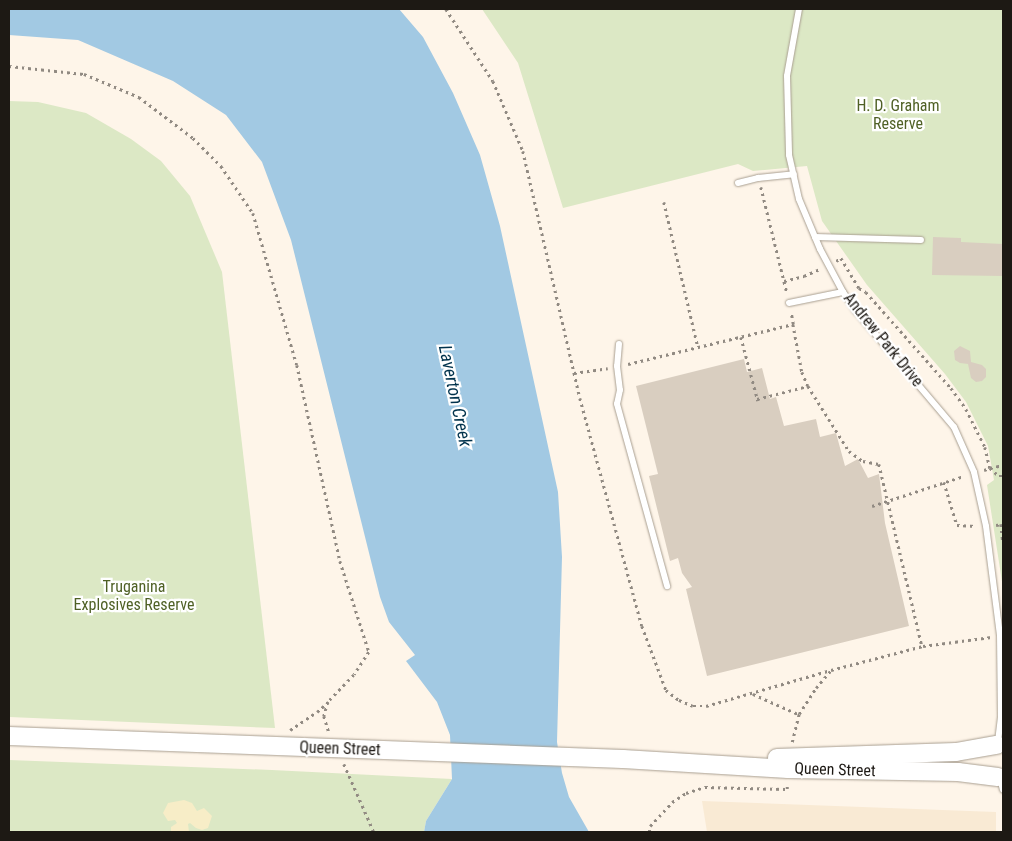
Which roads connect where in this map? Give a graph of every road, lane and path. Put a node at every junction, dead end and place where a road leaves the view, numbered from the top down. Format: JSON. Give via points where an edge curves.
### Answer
{"nodes":[{"id":1,"x":446,"y":9,"type":"edge"},
{"id":2,"x":798,"y":9,"type":"edge"},
{"id":3,"x":9,"y":66,"type":"edge"},
{"id":4,"x":794,"y":174,"type":"junction"},
{"id":5,"x":758,"y":178,"type":"junction"},
{"id":6,"x":738,"y":183,"type":"dead end"},
{"id":7,"x":664,"y":202,"type":"dead end"},
{"id":8,"x":815,"y":237,"type":"junction"},
{"id":9,"x":921,"y":240,"type":"dead end"},
{"id":10,"x":829,"y":265,"type":"junction"},
{"id":11,"x":784,"y":281,"type":"junction"},
{"id":12,"x":843,"y":292,"type":"junction"},
{"id":13,"x":789,"y":303,"type":"junction"},
{"id":14,"x":793,"y":324,"type":"junction"},
{"id":15,"x":740,"y":337,"type":"junction"},
{"id":16,"x":619,"y":344,"type":"dead end"},
{"id":17,"x":698,"y":347,"type":"junction"},
{"id":18,"x":616,"y":366,"type":"junction"},
{"id":19,"x":574,"y":373,"type":"junction"},
{"id":20,"x":808,"y":386,"type":"junction"},
{"id":21,"x":1003,"y":465,"type":"edge"},
{"id":22,"x":990,"y":468,"type":"junction"},
{"id":23,"x":974,"y":472,"type":"junction"},
{"id":24,"x":1003,"y":476,"type":"edge"},
{"id":25,"x":944,"y":482,"type":"junction"},
{"id":26,"x":889,"y":500,"type":"junction"},
{"id":27,"x":872,"y":506,"type":"dead end"},
{"id":28,"x":1002,"y":524,"type":"edge"},
{"id":29,"x":986,"y":526,"type":"junction"},
{"id":30,"x":1003,"y":543,"type":"edge"},
{"id":31,"x":667,"y":586,"type":"dead end"},
{"id":32,"x":1000,"y":635,"type":"junction"},
{"id":33,"x":922,"y":646,"type":"junction"},
{"id":34,"x":1003,"y":650,"type":"edge"},
{"id":35,"x":831,"y":670,"type":"junction"},
{"id":36,"x":752,"y":693,"type":"junction"},
{"id":37,"x":9,"y":736,"type":"edge"},
{"id":38,"x":999,"y":742,"type":"edge"},
{"id":39,"x":337,"y":749,"type":"junction"},
{"id":40,"x":671,"y":761,"type":"junction"},
{"id":41,"x":1001,"y":781,"type":"edge"},
{"id":42,"x":787,"y":789,"type":"dead end"},
{"id":43,"x":374,"y":832,"type":"edge"},
{"id":44,"x":648,"y":832,"type":"edge"}],
"edges":[{"from":1,"to":19,"type":"path","via":[[493,81],[523,151]]},
{"from":2,"to":4,"type":"lane","name":"Andrew Park Drive","via":[[787,76],[789,155]]},
{"from":3,"to":39,"type":"path","via":[[84,74],[139,97],[194,138],[221,166],[253,213],[297,366],[340,561],[369,652],[354,675],[328,702],[324,716]]},
{"from":4,"to":5,"type":"lane"},
{"from":4,"to":8,"type":"lane","name":"Andrew Park Drive"},
{"from":5,"to":6,"type":"lane"},
{"from":5,"to":11,"type":"path"},
{"from":7,"to":17,"type":"path"},
{"from":8,"to":9,"type":"lane"},
{"from":8,"to":10,"type":"lane","name":"Andrew Park Drive"},
{"from":10,"to":11,"type":"path"},
{"from":10,"to":12,"type":"lane","name":"Andrew Park Drive"},
{"from":10,"to":22,"type":"path","via":[[841,258],[859,288],[951,388],[966,409],[985,447]]},
{"from":11,"to":13,"type":"path"},
{"from":12,"to":13,"type":"lane"},
{"from":12,"to":23,"type":"lane","name":"Andrew Park Drive","via":[[954,427]]},
{"from":13,"to":14,"type":"path"},
{"from":14,"to":15,"type":"path"},
{"from":14,"to":20,"type":"path","via":[[802,372]]},
{"from":15,"to":17,"type":"path"},
{"from":15,"to":20,"type":"path","via":[[758,400]]},
{"from":16,"to":18,"type":"lane"},
{"from":17,"to":18,"type":"path"},
{"from":18,"to":19,"type":"path"},
{"from":18,"to":31,"type":"lane","via":[[620,390],[618,404]]},
{"from":19,"to":36,"type":"path","via":[[642,626],[666,690],[693,706],[706,706]]},
{"from":20,"to":26,"type":"path","via":[[849,451],[863,460],[879,464]]},
{"from":21,"to":22,"type":"path"},
{"from":22,"to":23,"type":"path"},
{"from":22,"to":24,"type":"path"},
{"from":23,"to":25,"type":"path"},
{"from":23,"to":29,"type":"lane","name":"Andrew Park Drive"},
{"from":25,"to":26,"type":"path"},
{"from":25,"to":29,"type":"path","via":[[957,525]]},
{"from":26,"to":27,"type":"path"},
{"from":26,"to":33,"type":"path"},
{"from":28,"to":30,"type":"path"},
{"from":29,"to":32,"type":"lane","name":"Andrew Park Drive"},
{"from":32,"to":33,"type":"path"},
{"from":32,"to":34,"type":"lane","name":"Andrew Park Drive"},
{"from":32,"to":38,"type":"lane","name":"Andrew Park Drive"},
{"from":33,"to":35,"type":"path"},
{"from":35,"to":36,"type":"path"},
{"from":35,"to":36,"type":"path","via":[[799,714]]},
{"from":37,"to":39,"type":"main road","name":"Queen Street"},
{"from":38,"to":40,"type":"main road","name":"Queen Street","via":[[956,752]]},
{"from":38,"to":41,"type":"main road","via":[[992,761]]},
{"from":39,"to":40,"type":"main road","name":"Queen Street"},
{"from":39,"to":43,"type":"path"},
{"from":40,"to":41,"type":"main road","name":"Queen Street","via":[[788,769],[958,772]]},
{"from":42,"to":44,"type":"path","via":[[705,787],[672,802]]}]}
